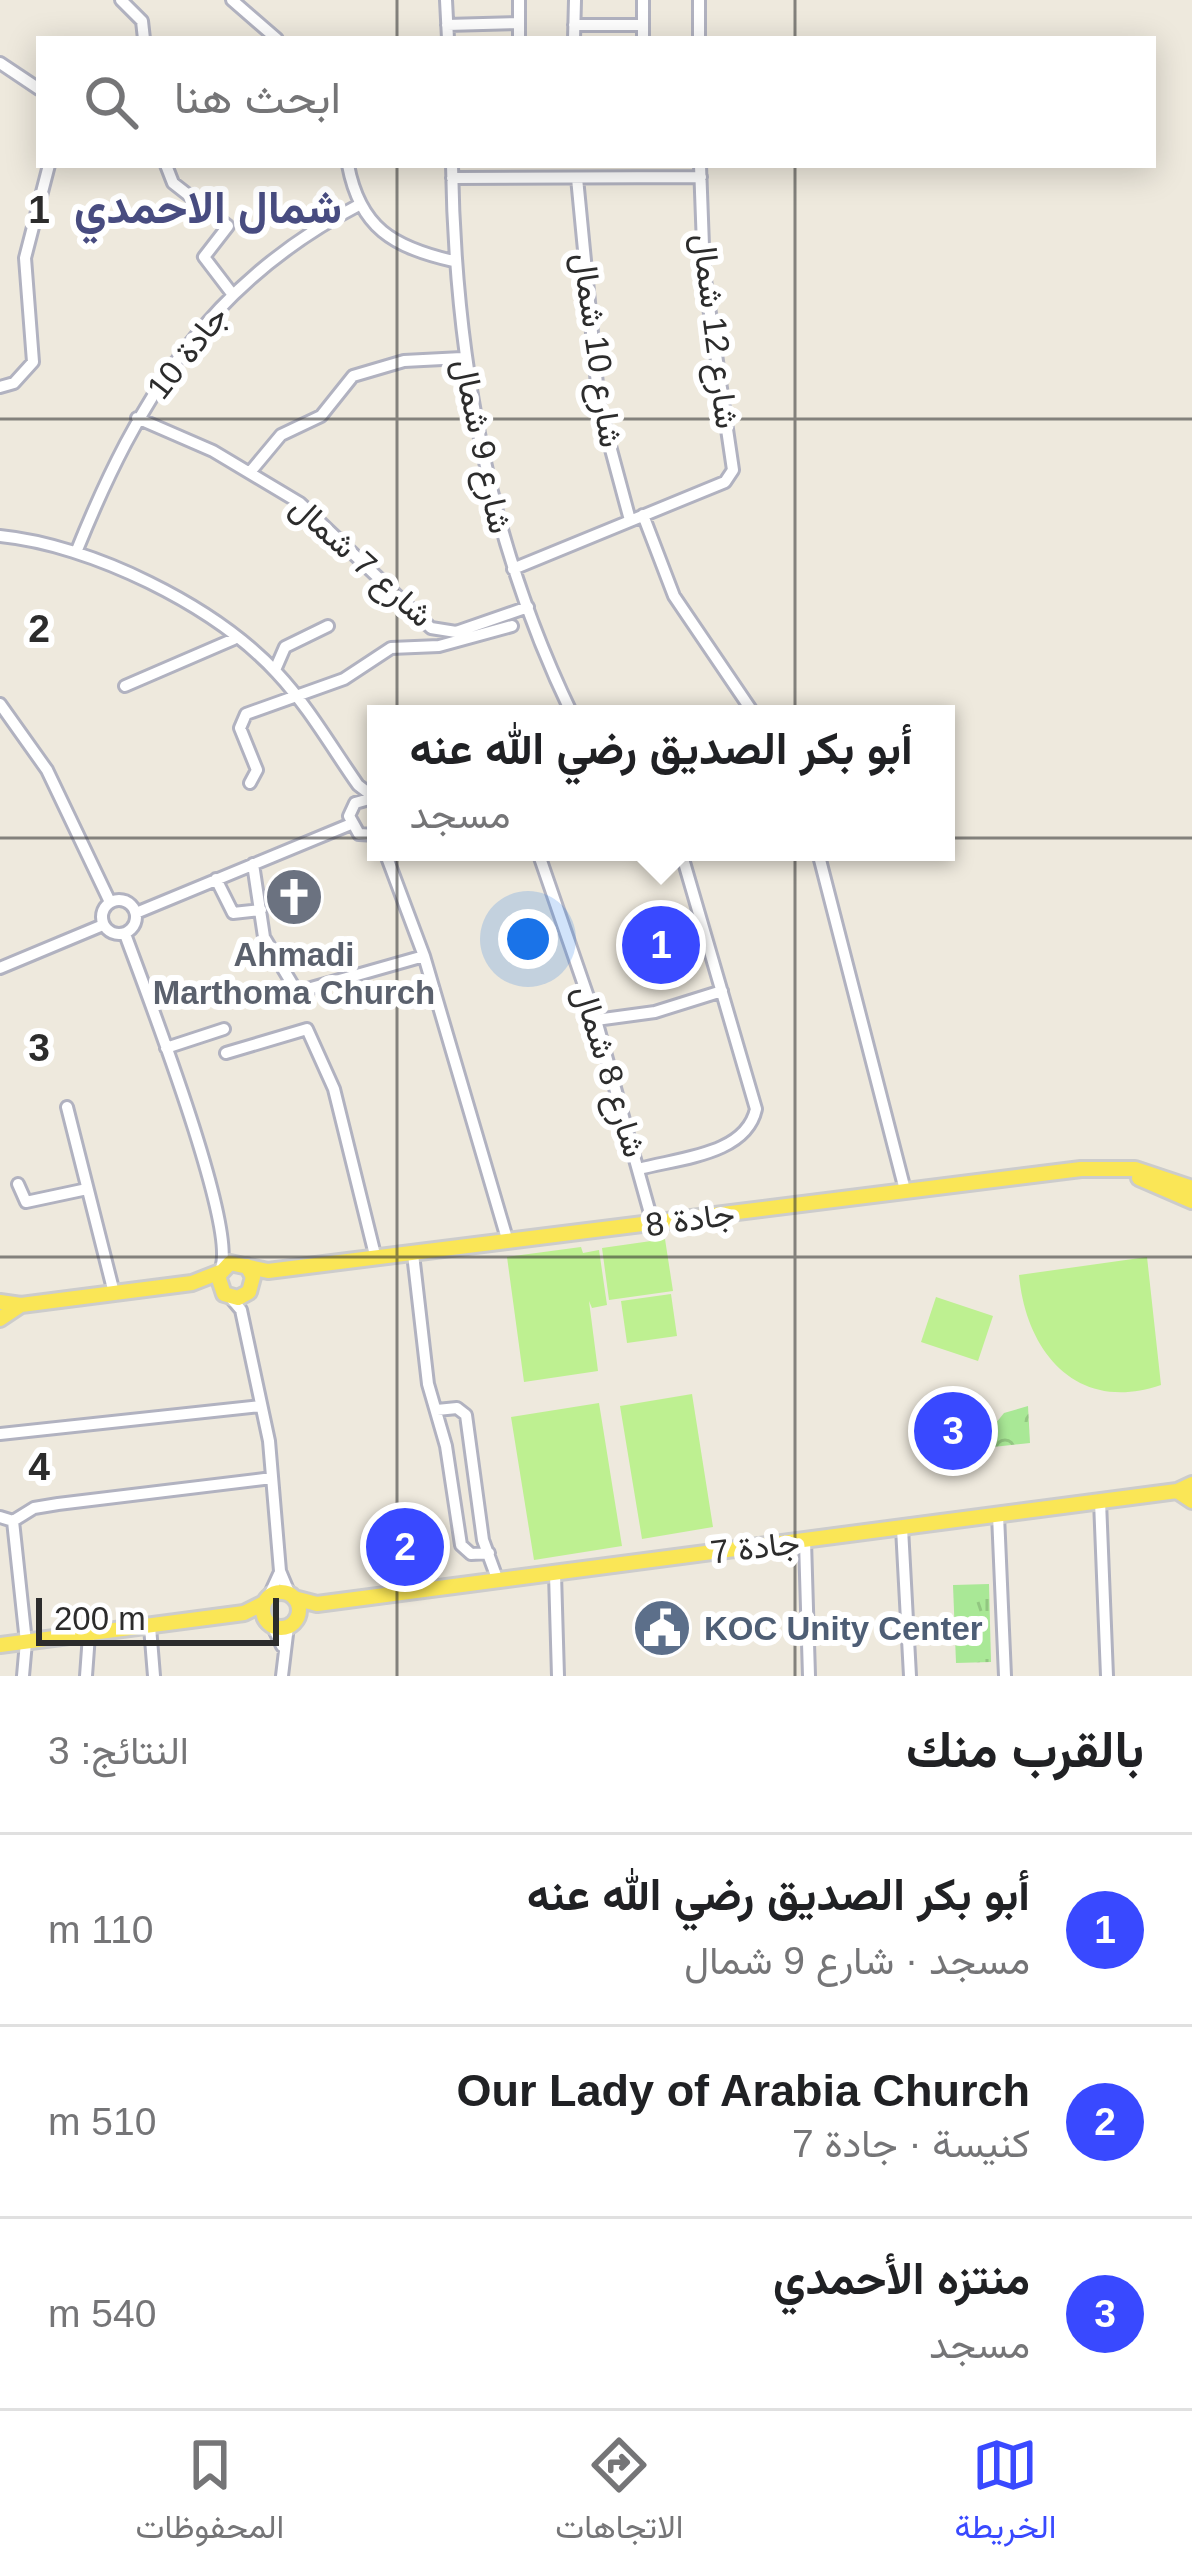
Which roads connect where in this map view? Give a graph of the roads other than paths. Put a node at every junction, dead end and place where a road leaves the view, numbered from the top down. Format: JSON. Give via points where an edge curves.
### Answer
{"nodes":[{"id":1,"x":121,"y":0,"type":"edge"},
{"id":2,"x":232,"y":0,"type":"edge"},
{"id":3,"x":446,"y":0,"type":"edge"},
{"id":4,"x":518,"y":0,"type":"edge"},
{"id":5,"x":575,"y":0,"type":"edge"},
{"id":6,"x":643,"y":0,"type":"edge"},
{"id":7,"x":699,"y":0,"type":"edge"},
{"id":8,"x":519,"y":23,"type":"junction"},
{"id":9,"x":447,"y":25,"type":"junction"},
{"id":10,"x":643,"y":25,"type":"junction"},
{"id":11,"x":574,"y":32,"type":"edge"},
{"id":12,"x":144,"y":36,"type":"edge"},
{"id":13,"x":274,"y":36,"type":"edge"},
{"id":14,"x":448,"y":36,"type":"edge"},
{"id":15,"x":519,"y":36,"type":"edge"},
{"id":16,"x":643,"y":36,"type":"edge"},
{"id":17,"x":699,"y":36,"type":"edge"},
{"id":18,"x":0,"y":63,"type":"edge"},
{"id":19,"x":36,"y":87,"type":"edge"},
{"id":20,"x":48,"y":168,"type":"edge"},
{"id":21,"x":167,"y":168,"type":"edge"},
{"id":22,"x":349,"y":168,"type":"edge"},
{"id":23,"x":452,"y":171,"type":"edge"},
{"id":24,"x":701,"y":171,"type":"edge"},
{"id":25,"x":577,"y":178,"type":"junction"},
{"id":26,"x":357,"y":206,"type":"junction"},
{"id":27,"x":453,"y":261,"type":"junction"},
{"id":28,"x":233,"y":295,"type":"junction"},
{"id":29,"x":462,"y":358,"type":"junction"},
{"id":30,"x":0,"y":387,"type":"edge"},
{"id":31,"x":137,"y":418,"type":"junction"},
{"id":32,"x":250,"y":471,"type":"junction"},
{"id":33,"x":643,"y":515,"type":"junction"},
{"id":34,"x":630,"y":520,"type":"junction"},
{"id":35,"x":0,"y":536,"type":"edge"},
{"id":36,"x":76,"y":550,"type":"junction"},
{"id":37,"x":513,"y":569,"type":"junction"},
{"id":38,"x":528,"y":607,"type":"junction"},
{"id":39,"x":328,"y":626,"type":"dead end"},
{"id":40,"x":512,"y":626,"type":"dead end"},
{"id":41,"x":234,"y":639,"type":"junction"},
{"id":42,"x":275,"y":670,"type":"junction"},
{"id":43,"x":125,"y":686,"type":"dead end"},
{"id":44,"x":296,"y":698,"type":"junction"},
{"id":45,"x":0,"y":704,"type":"edge"},
{"id":46,"x":568,"y":705,"type":"edge"},
{"id":47,"x":748,"y":705,"type":"edge"},
{"id":48,"x":347,"y":770,"type":"junction"},
{"id":49,"x":250,"y":783,"type":"dead end"},
{"id":50,"x":367,"y":791,"type":"edge"},
{"id":51,"x":367,"y":801,"type":"edge"},
{"id":52,"x":355,"y":803,"type":"junction"},
{"id":53,"x":350,"y":824,"type":"junction"},
{"id":54,"x":367,"y":834,"type":"edge"},
{"id":55,"x":385,"y":861,"type":"edge"},
{"id":56,"x":541,"y":861,"type":"edge"},
{"id":57,"x":684,"y":861,"type":"edge"},
{"id":58,"x":820,"y":861,"type":"edge"},
{"id":59,"x":253,"y":864,"type":"junction"},
{"id":60,"x":217,"y":879,"type":"junction"},
{"id":61,"x":110,"y":902,"type":"junction"},
{"id":62,"x":261,"y":910,"type":"junction"},
{"id":63,"x":136,"y":913,"type":"junction"},
{"id":64,"x":104,"y":926,"type":"junction"},
{"id":65,"x":125,"y":934,"type":"junction"},
{"id":66,"x":424,"y":956,"type":"junction"},
{"id":67,"x":0,"y":968,"type":"edge"},
{"id":68,"x":722,"y":992,"type":"junction"},
{"id":69,"x":596,"y":1020,"type":"junction"},
{"id":70,"x":224,"y":1029,"type":"dead end"},
{"id":71,"x":166,"y":1048,"type":"junction"},
{"id":72,"x":226,"y":1053,"type":"dead end"},
{"id":73,"x":67,"y":1106,"type":"dead end"},
{"id":74,"x":639,"y":1168,"type":"junction"},
{"id":75,"x":1112,"y":1168,"type":"junction"},
{"id":76,"x":18,"y":1184,"type":"dead end"},
{"id":77,"x":1192,"y":1188,"type":"edge"},
{"id":78,"x":88,"y":1189,"type":"junction"},
{"id":79,"x":901,"y":1191,"type":"junction"},
{"id":80,"x":1192,"y":1201,"type":"edge"},
{"id":81,"x":652,"y":1224,"type":"junction"},
{"id":82,"x":504,"y":1242,"type":"junction"},
{"id":83,"x":226,"y":1252,"type":"junction"},
{"id":84,"x":413,"y":1254,"type":"junction"},
{"id":85,"x":376,"y":1259,"type":"junction"},
{"id":86,"x":245,"y":1265,"type":"junction"},
{"id":87,"x":220,"y":1271,"type":"junction"},
{"id":88,"x":268,"y":1271,"type":"junction"},
{"id":89,"x":192,"y":1283,"type":"junction"},
{"id":90,"x":251,"y":1287,"type":"junction"},
{"id":91,"x":114,"y":1293,"type":"junction"},
{"id":92,"x":227,"y":1295,"type":"junction"},
{"id":93,"x":0,"y":1302,"type":"edge"},
{"id":94,"x":21,"y":1305,"type":"junction"},
{"id":95,"x":241,"y":1310,"type":"junction"},
{"id":96,"x":0,"y":1319,"type":"edge"},
{"id":97,"x":261,"y":1406,"type":"junction"},
{"id":98,"x":437,"y":1410,"type":"junction"},
{"id":99,"x":1,"y":1430,"type":"edge"},
{"id":100,"x":272,"y":1478,"type":"junction"},
{"id":101,"x":1192,"y":1484,"type":"edge"},
{"id":102,"x":1177,"y":1492,"type":"junction"},
{"id":103,"x":1100,"y":1501,"type":"junction"},
{"id":104,"x":1192,"y":1501,"type":"edge"},
{"id":105,"x":998,"y":1516,"type":"junction"},
{"id":106,"x":6,"y":1519,"type":"edge"},
{"id":107,"x":902,"y":1528,"type":"junction"},
{"id":108,"x":805,"y":1541,"type":"junction"},
{"id":109,"x":489,"y":1553,"type":"junction"},
{"id":110,"x":280,"y":1571,"type":"junction"},
{"id":111,"x":555,"y":1574,"type":"junction"},
{"id":112,"x":497,"y":1581,"type":"junction"},
{"id":113,"x":292,"y":1597,"type":"junction"},
{"id":114,"x":266,"y":1600,"type":"junction"},
{"id":115,"x":317,"y":1604,"type":"junction"},
{"id":116,"x":244,"y":1613,"type":"junction"},
{"id":117,"x":281,"y":1623,"type":"junction"},
{"id":118,"x":150,"y":1627,"type":"junction"},
{"id":119,"x":88,"y":1635,"type":"junction"},
{"id":120,"x":26,"y":1642,"type":"junction"},
{"id":121,"x":0,"y":1645,"type":"edge"},
{"id":122,"x":23,"y":1676,"type":"edge"},
{"id":123,"x":86,"y":1676,"type":"edge"},
{"id":124,"x":154,"y":1676,"type":"edge"},
{"id":125,"x":282,"y":1676,"type":"edge"},
{"id":126,"x":558,"y":1676,"type":"edge"},
{"id":127,"x":808,"y":1676,"type":"edge"},
{"id":128,"x":910,"y":1676,"type":"edge"},
{"id":129,"x":1005,"y":1676,"type":"edge"},
{"id":130,"x":1107,"y":1676,"type":"edge"}],
"edges":[{"from":1,"to":12,"type":"street","via":[[142,21]]},
{"from":2,"to":13,"type":"street"},
{"from":3,"to":9,"type":"street"},
{"from":4,"to":8,"type":"street"},
{"from":5,"to":11,"type":"street"},
{"from":6,"to":10,"type":"street"},
{"from":7,"to":17,"type":"street"},
{"from":8,"to":9,"type":"street"},
{"from":8,"to":15,"type":"street"},
{"from":9,"to":14,"type":"street"},
{"from":10,"to":11,"type":"street"},
{"from":10,"to":16,"type":"street"},
{"from":18,"to":19,"type":"street"},
{"from":20,"to":30,"type":"street","via":[[25,258],[33,362]]},
{"from":21,"to":28,"type":"street","via":[[173,183],[228,226],[204,257]]},
{"from":22,"to":26,"type":"street"},
{"from":23,"to":25,"type":"street"},
{"from":23,"to":27,"type":"street","name":"شارع 9 شمال"},
{"from":24,"to":25,"type":"street"},
{"from":24,"to":33,"type":"street","name":"شارع 12 شمال","via":[[704,273],[734,470],[725,482]]},
{"from":25,"to":34,"type":"street","name":"شارع 10 شمال","via":[[599,405]]},
{"from":26,"to":27,"type":"street","via":[[409,250]]},
{"from":26,"to":28,"type":"street","name":"جادة 10","via":[[253,272]]},
{"from":27,"to":29,"type":"street","name":"شارع 9 شمال"},
{"from":28,"to":31,"type":"street","name":"جادة 10","via":[[185,346]]},
{"from":29,"to":32,"type":"street","via":[[404,361],[352,376],[321,416],[281,435]]},
{"from":29,"to":37,"type":"street","name":"شارع 9 شمال"},
{"from":31,"to":32,"type":"street","name":"شارع 7 شمال"},
{"from":31,"to":36,"type":"street","name":"جادة 10"},
{"from":32,"to":38,"type":"street","name":"شارع 7 شمال","via":[[333,530],[431,628],[456,632]]},
{"from":33,"to":34,"type":"street","name":"شارع 12 شمال"},
{"from":33,"to":47,"type":"street","via":[[674,596]]},
{"from":34,"to":37,"type":"street","name":"شارع 12 شمال"},
{"from":35,"to":36,"type":"street"},
{"from":36,"to":41,"type":"street","via":[[189,605]]},
{"from":37,"to":38,"type":"street","name":"شارع 9 شمال"},
{"from":38,"to":46,"type":"street","name":"شارع 9 شمال"},
{"from":39,"to":42,"type":"street","via":[[285,646]]},
{"from":40,"to":44,"type":"street","via":[[439,646],[391,648]]},
{"from":41,"to":42,"type":"street"},
{"from":41,"to":43,"type":"street"},
{"from":42,"to":44,"type":"street"},
{"from":44,"to":48,"type":"street"},
{"from":44,"to":49,"type":"street","via":[[239,721],[256,770]]},
{"from":45,"to":61,"type":"street","via":[[47,770]]},
{"from":48,"to":50,"type":"street"},
{"from":48,"to":52,"type":"street"},
{"from":51,"to":52,"type":"street"},
{"from":52,"to":53,"type":"street"},
{"from":53,"to":54,"type":"street"},
{"from":53,"to":59,"type":"street"},
{"from":55,"to":66,"type":"street"},
{"from":56,"to":69,"type":"street","name":"شارع 8 شمال"},
{"from":57,"to":68,"type":"street"},
{"from":58,"to":79,"type":"street"},
{"from":59,"to":60,"type":"street"},
{"from":59,"to":62,"type":"street"},
{"from":60,"to":62,"type":"street","via":[[232,913]]},
{"from":60,"to":63,"type":"street"},
{"from":61,"to":63,"type":"street","via":[[125,901]]},
{"from":61,"to":64,"type":"street"},
{"from":62,"to":66,"type":"street","via":[[264,937],[300,993]]},
{"from":63,"to":65,"type":"street"},
{"from":64,"to":65,"type":"street"},
{"from":64,"to":67,"type":"street"},
{"from":65,"to":71,"type":"street"},
{"from":66,"to":82,"type":"street"},
{"from":68,"to":69,"type":"street"},
{"from":68,"to":74,"type":"street","via":[[756,1109],[751,1126],[725,1145]]},
{"from":69,"to":74,"type":"street","name":"شارع 8 شمال"},
{"from":70,"to":71,"type":"street"},
{"from":71,"to":83,"type":"street"},
{"from":72,"to":85,"type":"street","via":[[307,1029],[334,1089]]},
{"from":73,"to":78,"type":"street"},
{"from":74,"to":81,"type":"street","name":"شارع 8 شمال"},
{"from":75,"to":77,"type":"main road","name":"جادة 8"},
{"from":75,"to":79,"type":"main road","name":"جادة 8"},
{"from":75,"to":80,"type":"main road","name":"جادة 8"},
{"from":76,"to":78,"type":"street","via":[[26,1202]]},
{"from":78,"to":91,"type":"street"},
{"from":79,"to":81,"type":"main road","name":"جادة 8"},
{"from":81,"to":82,"type":"main road","name":"جادة 8"},
{"from":82,"to":84,"type":"main road","name":"جادة 8"},
{"from":83,"to":86,"type":"street"},
{"from":83,"to":87,"type":"street"},
{"from":84,"to":85,"type":"main road","name":"جادة 8"},
{"from":84,"to":98,"type":"street"},
{"from":85,"to":88,"type":"main road","name":"جادة 8"},
{"from":86,"to":87,"type":"main road"},
{"from":86,"to":88,"type":"main road","name":"جادة 8"},
{"from":86,"to":90,"type":"main road"},
{"from":87,"to":89,"type":"main road"},
{"from":87,"to":92,"type":"main road"},
{"from":88,"to":90,"type":"main road"},
{"from":89,"to":91,"type":"main road"},
{"from":89,"to":92,"type":"main road"},
{"from":90,"to":92,"type":"main road"},
{"from":90,"to":95,"type":"street"},
{"from":91,"to":94,"type":"main road"},
{"from":92,"to":95,"type":"street"},
{"from":93,"to":94,"type":"main road"},
{"from":94,"to":96,"type":"main road"},
{"from":95,"to":97,"type":"street"},
{"from":97,"to":99,"type":"street"},
{"from":97,"to":100,"type":"street"},
{"from":98,"to":109,"type":"street","via":[[461,1545]]},
{"from":98,"to":109,"type":"street","via":[[457,1408],[468,1419]]},
{"from":100,"to":106,"type":"street","via":[[58,1504]]},
{"from":100,"to":110,"type":"street"},
{"from":101,"to":102,"type":"main road","name":"جادة 7"},
{"from":102,"to":103,"type":"main road","name":"جادة 7"},
{"from":102,"to":104,"type":"main road"},
{"from":103,"to":105,"type":"main road","name":"جادة 7"},
{"from":103,"to":130,"type":"street"},
{"from":105,"to":107,"type":"main road","name":"جادة 7"},
{"from":105,"to":129,"type":"street"},
{"from":106,"to":120,"type":"street"},
{"from":107,"to":108,"type":"main road","name":"جادة 7"},
{"from":107,"to":128,"type":"street"},
{"from":108,"to":111,"type":"main road","name":"جادة 7"},
{"from":108,"to":127,"type":"street"},
{"from":109,"to":112,"type":"street"},
{"from":110,"to":113,"type":"street"},
{"from":110,"to":114,"type":"street"},
{"from":111,"to":112,"type":"main road","name":"جادة 7"},
{"from":111,"to":126,"type":"street"},
{"from":112,"to":115,"type":"main road","name":"جادة 7"},
{"from":113,"to":114,"type":"main road"},
{"from":113,"to":115,"type":"main road","name":"جادة 7"},
{"from":113,"to":117,"type":"main road"},
{"from":114,"to":116,"type":"main road"},
{"from":114,"to":117,"type":"main road"},
{"from":115,"to":117,"type":"main road","name":"جادة 7"},
{"from":116,"to":117,"type":"main road"},
{"from":116,"to":118,"type":"main road"},
{"from":117,"to":125,"type":"street"},
{"from":118,"to":119,"type":"main road"},
{"from":118,"to":124,"type":"street"},
{"from":119,"to":120,"type":"main road"},
{"from":119,"to":123,"type":"street"},
{"from":120,"to":121,"type":"main road"},
{"from":120,"to":122,"type":"street"}]}
